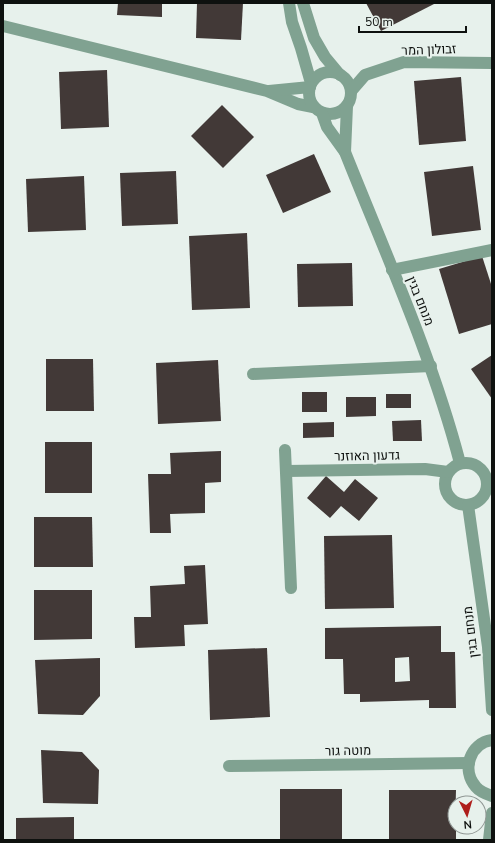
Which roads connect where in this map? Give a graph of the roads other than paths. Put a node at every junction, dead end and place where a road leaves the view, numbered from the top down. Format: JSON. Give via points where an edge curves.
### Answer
{"nodes":[{"id":1,"x":289,"y":3,"type":"edge"},
{"id":2,"x":303,"y":3,"type":"edge"},
{"id":3,"x":3,"y":26,"type":"edge"},
{"id":4,"x":492,"y":63,"type":"edge"},
{"id":5,"x":340,"y":75,"type":"junction"},
{"id":6,"x":310,"y":85,"type":"junction"},
{"id":7,"x":352,"y":90,"type":"junction"},
{"id":8,"x":267,"y":91,"type":"junction"},
{"id":9,"x":347,"y":106,"type":"junction"},
{"id":10,"x":318,"y":110,"type":"junction"},
{"id":11,"x":344,"y":152,"type":"junction"},
{"id":12,"x":492,"y":250,"type":"edge"},
{"id":13,"x":392,"y":270,"type":"junction"},
{"id":14,"x":431,"y":366,"type":"junction"},
{"id":15,"x":253,"y":374,"type":"dead end"},
{"id":16,"x":285,"y":450,"type":"dead end"},
{"id":17,"x":460,"y":463,"type":"junction"},
{"id":18,"x":286,"y":471,"type":"junction"},
{"id":19,"x":448,"y":472,"type":"junction"},
{"id":20,"x":489,"y":491,"type":"edge"},
{"id":21,"x":468,"y":505,"type":"junction"},
{"id":22,"x":291,"y":588,"type":"dead end"},
{"id":23,"x":492,"y":710,"type":"edge"},
{"id":24,"x":492,"y":740,"type":"edge"},
{"id":25,"x":469,"y":763,"type":"junction"},
{"id":26,"x":229,"y":766,"type":"dead end"},
{"id":27,"x":492,"y":796,"type":"edge"},
{"id":28,"x":492,"y":813,"type":"edge"},
{"id":29,"x":489,"y":840,"type":"edge"}],
"edges":[{"from":1,"to":6,"type":"street"},
{"from":2,"to":5,"type":"street","via":[[314,38]]},
{"from":3,"to":8,"type":"street"},
{"from":4,"to":7,"type":"street","name":"זבולון המר","via":[[404,62],[365,75]]},
{"from":5,"to":6,"type":"street","via":[[323,73]]},
{"from":5,"to":7,"type":"street","via":[[349,82]]},
{"from":6,"to":8,"type":"street"},
{"from":6,"to":10,"type":"street","via":[[310,100]]},
{"from":7,"to":9,"type":"street"},
{"from":8,"to":10,"type":"street"},
{"from":9,"to":10,"type":"street","via":[[337,114],[329,115]]},
{"from":9,"to":11,"type":"street","name":"מנחם בגין"},
{"from":10,"to":11,"type":"street","name":"מנחם בגין"},
{"from":11,"to":13,"type":"street","name":"מנחם בגין"},
{"from":12,"to":13,"type":"street"},
{"from":13,"to":14,"type":"street","name":"מנחם בגין"},
{"from":14,"to":15,"type":"street"},
{"from":14,"to":17,"type":"street","name":"מנחם בגין"},
{"from":16,"to":18,"type":"street"},
{"from":17,"to":19,"type":"street"},
{"from":17,"to":20,"type":"street","via":[[477,466],[486,478]]},
{"from":18,"to":19,"type":"street","name":"גדעון האוזנר","via":[[425,469]]},
{"from":18,"to":22,"type":"street"},
{"from":19,"to":21,"type":"street","via":[[445,481],[448,495],[459,504]]},
{"from":20,"to":21,"type":"street"},
{"from":21,"to":23,"type":"street","name":"מנחם בגין","via":[[488,647]]},
{"from":24,"to":25,"type":"street","via":[[478,746]]},
{"from":25,"to":26,"type":"street","name":"מוטה גור"},
{"from":25,"to":27,"type":"street","via":[[470,779],[476,787]]},
{"from":28,"to":29,"type":"street"}]}
